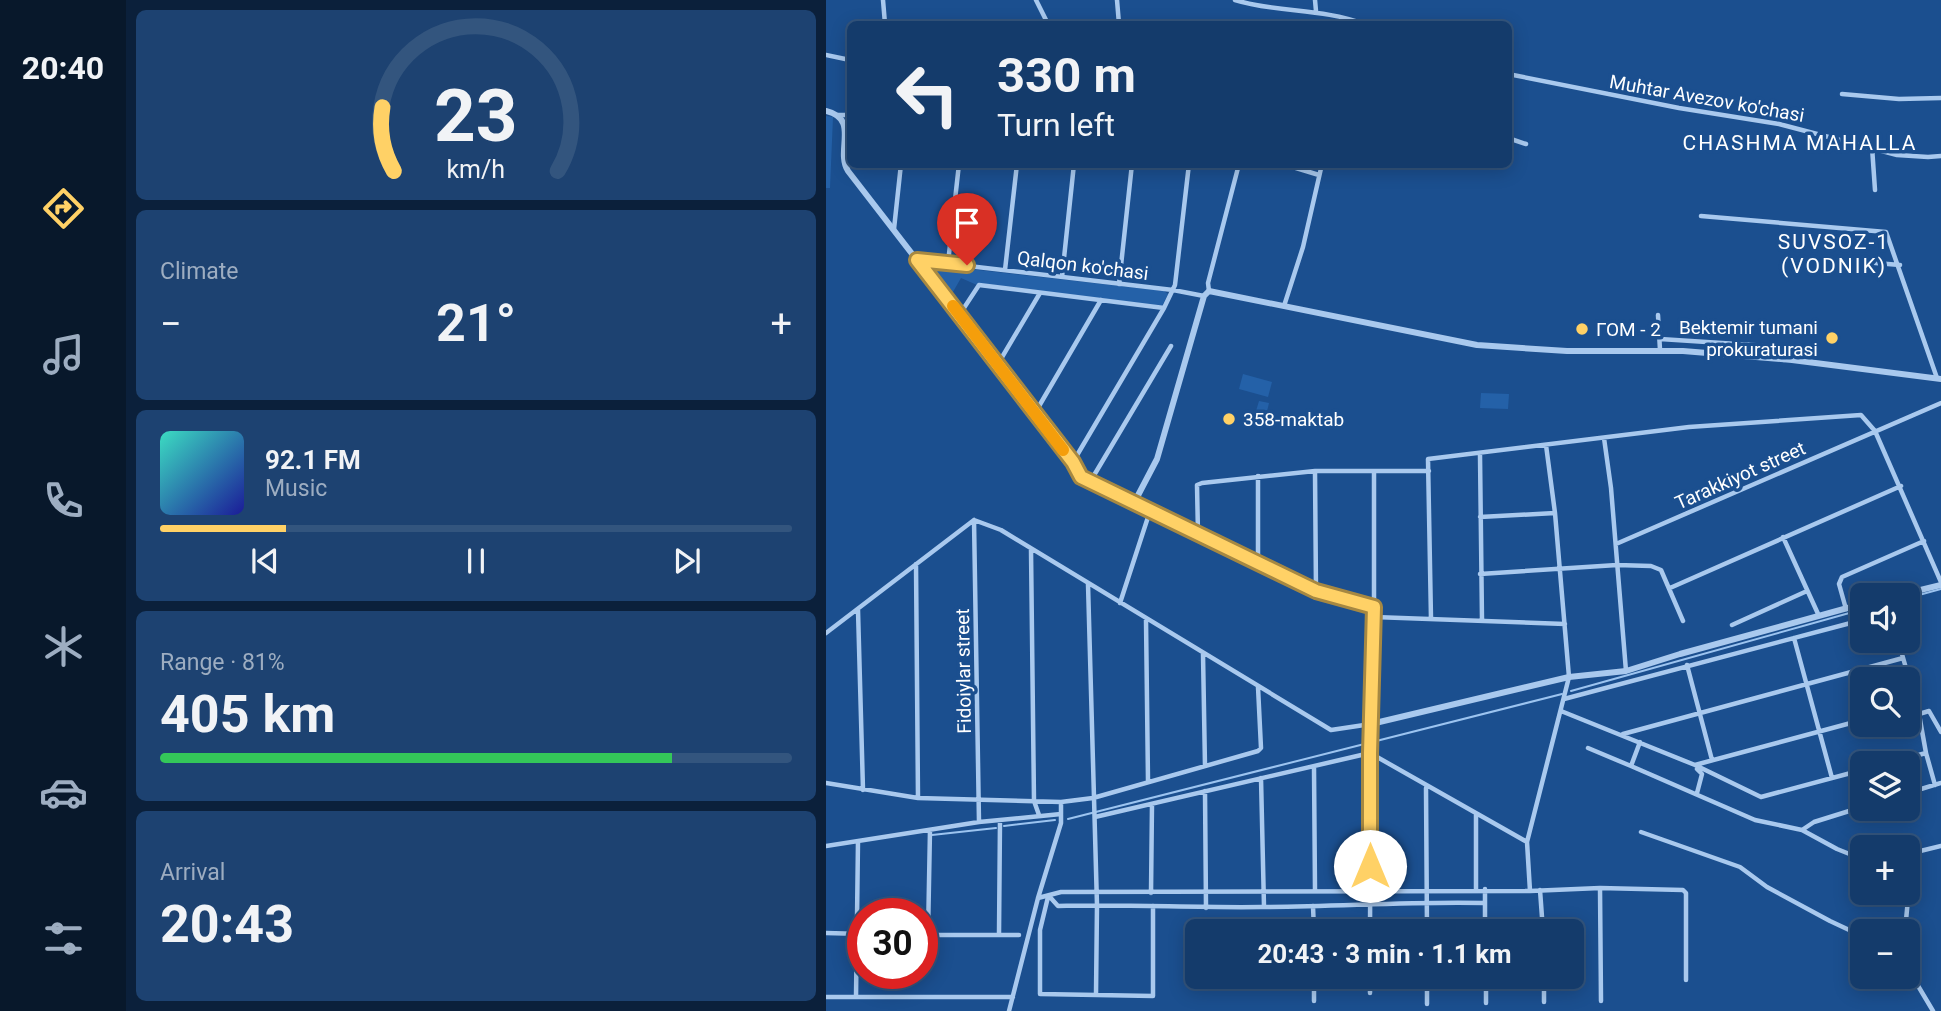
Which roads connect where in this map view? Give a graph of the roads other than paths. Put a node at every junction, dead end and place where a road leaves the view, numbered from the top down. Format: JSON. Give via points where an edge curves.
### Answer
{"nodes":[{"id":1,"x":883,"y":0,"type":"edge"},
{"id":2,"x":1036,"y":0,"type":"edge"},
{"id":3,"x":1117,"y":0,"type":"edge"},
{"id":4,"x":1235,"y":0,"type":"edge"},
{"id":5,"x":1315,"y":0,"type":"edge"},
{"id":6,"x":1316,"y":12,"type":"junction"},
{"id":7,"x":1349,"y":18,"type":"junction"},
{"id":8,"x":885,"y":21,"type":"edge"},
{"id":9,"x":1046,"y":21,"type":"edge"},
{"id":10,"x":1119,"y":21,"type":"edge"},
{"id":11,"x":1348,"y":21,"type":"edge"},
{"id":12,"x":1356,"y":21,"type":"edge"},
{"id":13,"x":826,"y":55,"type":"edge"},
{"id":14,"x":847,"y":59,"type":"edge"},
{"id":15,"x":1512,"y":76,"type":"edge"},
{"id":16,"x":1842,"y":94,"type":"dead end"},
{"id":17,"x":1941,"y":99,"type":"edge"},
{"id":18,"x":826,"y":111,"type":"edge"},
{"id":19,"x":838,"y":115,"type":"junction"},
{"id":20,"x":847,"y":115,"type":"edge"},
{"id":21,"x":1512,"y":139,"type":"edge"},
{"id":22,"x":1526,"y":144,"type":"dead end"},
{"id":23,"x":1872,"y":147,"type":"junction"},
{"id":24,"x":1941,"y":156,"type":"edge"},
{"id":25,"x":901,"y":168,"type":"edge"},
{"id":26,"x":959,"y":168,"type":"edge"},
{"id":27,"x":1017,"y":168,"type":"edge"},
{"id":28,"x":1074,"y":168,"type":"edge"},
{"id":29,"x":1132,"y":168,"type":"edge"},
{"id":30,"x":1188,"y":168,"type":"edge"},
{"id":31,"x":1238,"y":168,"type":"edge"},
{"id":32,"x":1296,"y":168,"type":"edge"},
{"id":33,"x":1321,"y":168,"type":"edge"},
{"id":34,"x":1319,"y":175,"type":"junction"},
{"id":35,"x":1875,"y":190,"type":"dead end"},
{"id":36,"x":1701,"y":216,"type":"dead end"},
{"id":37,"x":894,"y":230,"type":"junction"},
{"id":38,"x":917,"y":260,"type":"junction"},
{"id":39,"x":1839,"y":260,"type":"dead end"},
{"id":40,"x":948,"y":263,"type":"junction"},
{"id":41,"x":1900,"y":265,"type":"junction"},
{"id":42,"x":1005,"y":270,"type":"junction"},
{"id":43,"x":1062,"y":277,"type":"junction"},
{"id":44,"x":1119,"y":284,"type":"junction"},
{"id":45,"x":1173,"y":290,"type":"junction"},
{"id":46,"x":1040,"y":293,"type":"junction"},
{"id":47,"x":1207,"y":294,"type":"junction"},
{"id":48,"x":1101,"y":300,"type":"junction"},
{"id":49,"x":1284,"y":306,"type":"junction"},
{"id":50,"x":1164,"y":308,"type":"junction"},
{"id":51,"x":960,"y":314,"type":"junction"},
{"id":52,"x":1658,"y":315,"type":"dead end"},
{"id":53,"x":1660,"y":339,"type":"junction"},
{"id":54,"x":1171,"y":346,"type":"dead end"},
{"id":55,"x":1660,"y":351,"type":"junction"},
{"id":56,"x":1784,"y":360,"type":"junction"},
{"id":57,"x":998,"y":364,"type":"junction"},
{"id":58,"x":1939,"y":379,"type":"edge"},
{"id":59,"x":1941,"y":403,"type":"edge"},
{"id":60,"x":1034,"y":414,"type":"junction"},
{"id":61,"x":1875,"y":431,"type":"junction"},
{"id":62,"x":1604,"y":438,"type":"junction"},
{"id":63,"x":1546,"y":445,"type":"junction"},
{"id":64,"x":1480,"y":454,"type":"junction"},
{"id":65,"x":1073,"y":462,"type":"junction"},
{"id":66,"x":1315,"y":471,"type":"junction"},
{"id":67,"x":1374,"y":471,"type":"junction"},
{"id":68,"x":1429,"y":471,"type":"junction"},
{"id":69,"x":1258,"y":476,"type":"junction"},
{"id":70,"x":1090,"y":482,"type":"junction"},
{"id":71,"x":1901,"y":486,"type":"junction"},
{"id":72,"x":1134,"y":503,"type":"junction"},
{"id":73,"x":1150,"y":510,"type":"junction"},
{"id":74,"x":1555,"y":513,"type":"junction"},
{"id":75,"x":1480,"y":517,"type":"junction"},
{"id":76,"x":974,"y":520,"type":"junction"},
{"id":77,"x":1198,"y":534,"type":"junction"},
{"id":78,"x":1783,"y":537,"type":"junction"},
{"id":79,"x":1924,"y":541,"type":"junction"},
{"id":80,"x":1616,"y":544,"type":"junction"},
{"id":81,"x":1031,"y":549,"type":"junction"},
{"id":82,"x":1258,"y":562,"type":"junction"},
{"id":83,"x":916,"y":564,"type":"junction"},
{"id":84,"x":1617,"y":565,"type":"junction"},
{"id":85,"x":1559,"y":570,"type":"junction"},
{"id":86,"x":1480,"y":574,"type":"junction"},
{"id":87,"x":1941,"y":583,"type":"edge"},
{"id":88,"x":1088,"y":584,"type":"junction"},
{"id":89,"x":1670,"y":588,"type":"junction"},
{"id":90,"x":1920,"y":589,"type":"edge"},
{"id":91,"x":1316,"y":591,"type":"junction"},
{"id":92,"x":1807,"y":591,"type":"junction"},
{"id":93,"x":1120,"y":603,"type":"junction"},
{"id":94,"x":1374,"y":607,"type":"junction"},
{"id":95,"x":1850,"y":608,"type":"edge"},
{"id":96,"x":858,"y":609,"type":"junction"},
{"id":97,"x":1846,"y":610,"type":"junction"},
{"id":98,"x":1819,"y":616,"type":"junction"},
{"id":99,"x":1374,"y":617,"type":"junction"},
{"id":100,"x":1146,"y":619,"type":"junction"},
{"id":101,"x":1431,"y":619,"type":"junction"},
{"id":102,"x":1482,"y":620,"type":"junction"},
{"id":103,"x":1683,"y":621,"type":"dead end"},
{"id":104,"x":1850,"y":623,"type":"edge"},
{"id":105,"x":1565,"y":624,"type":"junction"},
{"id":106,"x":1732,"y":625,"type":"dead end"},
{"id":107,"x":826,"y":634,"type":"edge"},
{"id":108,"x":1794,"y":638,"type":"junction"},
{"id":109,"x":1203,"y":653,"type":"junction"},
{"id":110,"x":1902,"y":653,"type":"edge"},
{"id":111,"x":1903,"y":658,"type":"junction"},
{"id":112,"x":1687,"y":665,"type":"junction"},
{"id":113,"x":1906,"y":667,"type":"edge"},
{"id":114,"x":1626,"y":671,"type":"junction"},
{"id":115,"x":1569,"y":677,"type":"junction"},
{"id":116,"x":1806,"y":684,"type":"junction"},
{"id":117,"x":1258,"y":686,"type":"junction"},
{"id":118,"x":1564,"y":699,"type":"junction"},
{"id":119,"x":1561,"y":711,"type":"junction"},
{"id":120,"x":1699,"y":712,"type":"junction"},
{"id":121,"x":1920,"y":714,"type":"edge"},
{"id":122,"x":1920,"y":720,"type":"edge"},
{"id":123,"x":1850,"y":723,"type":"edge"},
{"id":124,"x":1371,"y":724,"type":"junction"},
{"id":125,"x":1819,"y":731,"type":"junction"},
{"id":126,"x":1941,"y":732,"type":"edge"},
{"id":127,"x":1622,"y":734,"type":"junction"},
{"id":128,"x":1640,"y":742,"type":"junction"},
{"id":129,"x":1588,"y":748,"type":"dead end"},
{"id":130,"x":1370,"y":753,"type":"junction"},
{"id":131,"x":1926,"y":753,"type":"junction"},
{"id":132,"x":1920,"y":755,"type":"edge"},
{"id":133,"x":1712,"y":760,"type":"junction"},
{"id":134,"x":1695,"y":765,"type":"junction"},
{"id":135,"x":1205,"y":766,"type":"junction"},
{"id":136,"x":1632,"y":766,"type":"junction"},
{"id":137,"x":1314,"y":768,"type":"junction"},
{"id":138,"x":1850,"y":773,"type":"edge"},
{"id":139,"x":1261,"y":778,"type":"junction"},
{"id":140,"x":1832,"y":778,"type":"junction"},
{"id":141,"x":1148,"y":781,"type":"junction"},
{"id":142,"x":826,"y":783,"type":"edge"},
{"id":143,"x":1938,"y":784,"type":"edge"},
{"id":144,"x":1426,"y":787,"type":"junction"},
{"id":145,"x":1920,"y":789,"type":"edge"},
{"id":146,"x":863,"y":790,"type":"junction"},
{"id":147,"x":1205,"y":791,"type":"junction"},
{"id":148,"x":1697,"y":793,"type":"junction"},
{"id":149,"x":918,"y":798,"type":"junction"},
{"id":150,"x":1093,"y":799,"type":"junction"},
{"id":151,"x":978,"y":800,"type":"junction"},
{"id":152,"x":1034,"y":801,"type":"junction"},
{"id":153,"x":1061,"y":802,"type":"junction"},
{"id":154,"x":1152,"y":804,"type":"junction"},
{"id":155,"x":1850,"y":811,"type":"edge"},
{"id":156,"x":1062,"y":814,"type":"junction"},
{"id":157,"x":1039,"y":815,"type":"junction"},
{"id":158,"x":1476,"y":815,"type":"junction"},
{"id":159,"x":1095,"y":817,"type":"junction"},
{"id":160,"x":1000,"y":820,"type":"junction"},
{"id":161,"x":979,"y":822,"type":"junction"},
{"id":162,"x":930,"y":830,"type":"junction"},
{"id":163,"x":1801,"y":830,"type":"junction"},
{"id":164,"x":1641,"y":832,"type":"dead end"},
{"id":165,"x":858,"y":841,"type":"junction"},
{"id":166,"x":1527,"y":842,"type":"junction"},
{"id":167,"x":826,"y":846,"type":"edge"},
{"id":168,"x":1941,"y":846,"type":"edge"},
{"id":169,"x":1920,"y":851,"type":"edge"},
{"id":170,"x":1850,"y":854,"type":"edge"},
{"id":171,"x":1600,"y":888,"type":"junction"},
{"id":172,"x":1476,"y":889,"type":"junction"},
{"id":173,"x":1485,"y":889,"type":"junction"},
{"id":174,"x":1428,"y":890,"type":"junction"},
{"id":175,"x":1540,"y":890,"type":"junction"},
{"id":176,"x":1315,"y":891,"type":"junction"},
{"id":177,"x":1370,"y":891,"type":"junction"},
{"id":178,"x":1530,"y":891,"type":"junction"},
{"id":179,"x":1205,"y":892,"type":"junction"},
{"id":180,"x":1264,"y":892,"type":"junction"},
{"id":181,"x":1097,"y":893,"type":"junction"},
{"id":182,"x":1151,"y":893,"type":"junction"},
{"id":183,"x":1049,"y":896,"type":"junction"},
{"id":184,"x":859,"y":898,"type":"edge"},
{"id":185,"x":927,"y":898,"type":"edge"},
{"id":186,"x":1038,"y":898,"type":"junction"},
{"id":187,"x":1427,"y":902,"type":"junction"},
{"id":188,"x":1485,"y":903,"type":"junction"},
{"id":189,"x":1370,"y":904,"type":"junction"},
{"id":190,"x":1097,"y":905,"type":"junction"},
{"id":191,"x":1153,"y":905,"type":"junction"},
{"id":192,"x":1314,"y":906,"type":"junction"},
{"id":193,"x":1264,"y":907,"type":"junction"},
{"id":194,"x":1206,"y":908,"type":"junction"},
{"id":195,"x":1314,"y":919,"type":"edge"},
{"id":196,"x":1370,"y":919,"type":"edge"},
{"id":197,"x":1427,"y":919,"type":"edge"},
{"id":198,"x":1485,"y":919,"type":"edge"},
{"id":199,"x":1542,"y":919,"type":"edge"},
{"id":200,"x":1850,"y":931,"type":"edge"},
{"id":201,"x":826,"y":933,"type":"edge"},
{"id":202,"x":847,"y":934,"type":"edge"},
{"id":203,"x":999,"y":934,"type":"junction"},
{"id":204,"x":938,"y":935,"type":"edge"},
{"id":205,"x":1019,"y":935,"type":"dead end"},
{"id":206,"x":1686,"y":980,"type":"dead end"},
{"id":207,"x":857,"y":989,"type":"edge"},
{"id":208,"x":1314,"y":989,"type":"edge"},
{"id":209,"x":1370,"y":989,"type":"edge"},
{"id":210,"x":1427,"y":989,"type":"edge"},
{"id":211,"x":1486,"y":989,"type":"edge"},
{"id":212,"x":1544,"y":989,"type":"edge"},
{"id":213,"x":1920,"y":989,"type":"edge"},
{"id":214,"x":1370,"y":993,"type":"dead end"},
{"id":215,"x":1096,"y":994,"type":"junction"},
{"id":216,"x":826,"y":997,"type":"edge"},
{"id":217,"x":856,"y":997,"type":"junction"},
{"id":218,"x":1013,"y":997,"type":"junction"},
{"id":219,"x":1314,"y":1001,"type":"dead end"},
{"id":220,"x":1601,"y":1001,"type":"dead end"},
{"id":221,"x":1544,"y":1002,"type":"dead end"},
{"id":222,"x":1486,"y":1003,"type":"dead end"},
{"id":223,"x":1427,"y":1004,"type":"dead end"},
{"id":224,"x":1009,"y":1011,"type":"edge"},
{"id":225,"x":1933,"y":1011,"type":"edge"}],
"edges":[{"from":1,"to":8,"type":"street"},
{"from":2,"to":9,"type":"street"},
{"from":3,"to":10,"type":"street"},
{"from":4,"to":6,"type":"street"},
{"from":5,"to":6,"type":"street"},
{"from":6,"to":7,"type":"street"},
{"from":7,"to":11,"type":"street"},
{"from":7,"to":12,"type":"street"},
{"from":13,"to":14,"type":"street"},
{"from":15,"to":23,"type":"street","name":"Muhtar Avezov ko'chasi","via":[[1779,124]]},
{"from":16,"to":17,"type":"street"},
{"from":18,"to":19,"type":"street"},
{"from":19,"to":20,"type":"street"},
{"from":19,"to":37,"type":"street","via":[[845,131],[845,167]]},
{"from":21,"to":22,"type":"street"},
{"from":23,"to":24,"type":"street","name":"Muhtar Avezov ko'chasi","via":[[1897,155]]},
{"from":23,"to":35,"type":"street"},
{"from":25,"to":37,"type":"street"},
{"from":26,"to":40,"type":"street"},
{"from":27,"to":42,"type":"street"},
{"from":28,"to":43,"type":"street"},
{"from":29,"to":44,"type":"street"},
{"from":30,"to":45,"type":"street"},
{"from":31,"to":47,"type":"street"},
{"from":32,"to":34,"type":"street"},
{"from":33,"to":34,"type":"street"},
{"from":34,"to":49,"type":"street"},
{"from":36,"to":41,"type":"street","via":[[1878,230],[1886,232]]},
{"from":37,"to":38,"type":"street"},
{"from":38,"to":40,"type":"street","name":"Qalqon ko'chasi"},
{"from":38,"to":51,"type":"street"},
{"from":39,"to":41,"type":"street"},
{"from":40,"to":42,"type":"street","name":"Qalqon ko'chasi"},
{"from":41,"to":58,"type":"street"},
{"from":42,"to":43,"type":"street","name":"Qalqon ko'chasi"},
{"from":43,"to":44,"type":"street","name":"Qalqon ko'chasi"},
{"from":44,"to":45,"type":"street","name":"Qalqon ko'chasi"},
{"from":45,"to":47,"type":"street","name":"Qalqon ko'chasi"},
{"from":45,"to":50,"type":"street"},
{"from":46,"to":48,"type":"street"},
{"from":46,"to":51,"type":"street","via":[[979,285]]},
{"from":46,"to":57,"type":"street"},
{"from":47,"to":49,"type":"street"},
{"from":47,"to":72,"type":"street","via":[[1157,459]]},
{"from":48,"to":50,"type":"street"},
{"from":48,"to":60,"type":"street"},
{"from":49,"to":55,"type":"street","via":[[1490,346]]},
{"from":50,"to":65,"type":"street"},
{"from":51,"to":57,"type":"street"},
{"from":52,"to":53,"type":"street"},
{"from":53,"to":55,"type":"street"},
{"from":53,"to":56,"type":"street","via":[[1784,347]]},
{"from":54,"to":70,"type":"street"},
{"from":55,"to":56,"type":"street"},
{"from":56,"to":58,"type":"street"},
{"from":57,"to":60,"type":"street"},
{"from":59,"to":61,"type":"street","name":"Tarakkiyot street"},
{"from":60,"to":65,"type":"street"},
{"from":61,"to":62,"type":"street","via":[[1866,418],[1855,415]]},
{"from":61,"to":71,"type":"street"},
{"from":61,"to":80,"type":"street","name":"Tarakkiyot street"},
{"from":62,"to":63,"type":"street"},
{"from":62,"to":80,"type":"street"},
{"from":63,"to":64,"type":"street"},
{"from":63,"to":74,"type":"street"},
{"from":64,"to":68,"type":"street","via":[[1434,457],[1429,459]]},
{"from":64,"to":75,"type":"street"},
{"from":65,"to":70,"type":"street","via":[[1078,474]]},
{"from":66,"to":67,"type":"street"},
{"from":66,"to":69,"type":"street"},
{"from":66,"to":91,"type":"street"},
{"from":67,"to":68,"type":"street"},
{"from":67,"to":94,"type":"street"},
{"from":68,"to":101,"type":"street"},
{"from":69,"to":77,"type":"street","via":[[1197,485]]},
{"from":69,"to":82,"type":"street"},
{"from":70,"to":72,"type":"street"},
{"from":71,"to":78,"type":"street"},
{"from":71,"to":79,"type":"street"},
{"from":72,"to":73,"type":"street"},
{"from":73,"to":77,"type":"street"},
{"from":73,"to":93,"type":"street"},
{"from":74,"to":75,"type":"street"},
{"from":74,"to":85,"type":"street"},
{"from":75,"to":86,"type":"street"},
{"from":76,"to":81,"type":"street"},
{"from":76,"to":83,"type":"street"},
{"from":76,"to":151,"type":"street","name":"Fidoiylar street"},
{"from":77,"to":82,"type":"street"},
{"from":78,"to":89,"type":"street"},
{"from":78,"to":92,"type":"street"},
{"from":79,"to":87,"type":"street"},
{"from":79,"to":97,"type":"street","via":[[1842,577],[1839,584]]},
{"from":80,"to":84,"type":"street"},
{"from":81,"to":88,"type":"street"},
{"from":81,"to":152,"type":"street"},
{"from":82,"to":91,"type":"street"},
{"from":83,"to":96,"type":"street"},
{"from":83,"to":149,"type":"street"},
{"from":84,"to":85,"type":"street"},
{"from":84,"to":89,"type":"street","via":[[1657,567]]},
{"from":84,"to":114,"type":"street"},
{"from":85,"to":86,"type":"street"},
{"from":85,"to":105,"type":"street"},
{"from":86,"to":102,"type":"street"},
{"from":87,"to":90,"type":"street"},
{"from":88,"to":93,"type":"street"},
{"from":88,"to":150,"type":"street"},
{"from":89,"to":103,"type":"street"},
{"from":91,"to":94,"type":"street"},
{"from":92,"to":98,"type":"street"},
{"from":92,"to":106,"type":"street"},
{"from":93,"to":100,"type":"street"},
{"from":94,"to":99,"type":"street"},
{"from":95,"to":97,"type":"street"},
{"from":96,"to":107,"type":"street"},
{"from":96,"to":146,"type":"street"},
{"from":97,"to":98,"type":"street"},
{"from":98,"to":114,"type":"street"},
{"from":99,"to":101,"type":"street"},
{"from":99,"to":124,"type":"street"},
{"from":100,"to":109,"type":"street"},
{"from":100,"to":141,"type":"street"},
{"from":101,"to":102,"type":"street"},
{"from":102,"to":105,"type":"street"},
{"from":104,"to":108,"type":"street"},
{"from":105,"to":115,"type":"street"},
{"from":108,"to":112,"type":"street"},
{"from":108,"to":116,"type":"street"},
{"from":109,"to":117,"type":"street"},
{"from":109,"to":135,"type":"street"},
{"from":110,"to":111,"type":"street"},
{"from":111,"to":113,"type":"street"},
{"from":111,"to":116,"type":"street"},
{"from":112,"to":118,"type":"street"},
{"from":112,"to":120,"type":"street"},
{"from":114,"to":115,"type":"street"},
{"from":115,"to":118,"type":"street"},
{"from":115,"to":124,"type":"street"},
{"from":116,"to":120,"type":"street"},
{"from":116,"to":125,"type":"street"},
{"from":117,"to":124,"type":"street","via":[[1331,730]]},
{"from":117,"to":135,"type":"street","via":[[1261,748],[1254,754]]},
{"from":118,"to":119,"type":"street"},
{"from":119,"to":127,"type":"street"},
{"from":119,"to":166,"type":"street"},
{"from":120,"to":127,"type":"street"},
{"from":120,"to":133,"type":"street"},
{"from":121,"to":126,"type":"street","via":[[1929,711]]},
{"from":122,"to":131,"type":"street"},
{"from":123,"to":125,"type":"street"},
{"from":124,"to":130,"type":"street"},
{"from":125,"to":133,"type":"street"},
{"from":125,"to":140,"type":"street"},
{"from":127,"to":128,"type":"street"},
{"from":128,"to":134,"type":"street"},
{"from":128,"to":136,"type":"street"},
{"from":129,"to":136,"type":"street"},
{"from":130,"to":137,"type":"street"},
{"from":130,"to":144,"type":"street"},
{"from":130,"to":177,"type":"street"},
{"from":131,"to":132,"type":"street"},
{"from":131,"to":143,"type":"street"},
{"from":133,"to":134,"type":"street"},
{"from":134,"to":140,"type":"street","via":[[1761,797]]},
{"from":134,"to":148,"type":"street","via":[[1702,774]]},
{"from":135,"to":141,"type":"street"},
{"from":136,"to":148,"type":"street"},
{"from":137,"to":139,"type":"street"},
{"from":137,"to":176,"type":"street"},
{"from":138,"to":140,"type":"street"},
{"from":139,"to":147,"type":"street"},
{"from":139,"to":180,"type":"street"},
{"from":141,"to":150,"type":"street"},
{"from":142,"to":146,"type":"street"},
{"from":143,"to":145,"type":"street"},
{"from":144,"to":158,"type":"street"},
{"from":144,"to":174,"type":"street"},
{"from":146,"to":149,"type":"street"},
{"from":147,"to":154,"type":"street"},
{"from":147,"to":179,"type":"street"},
{"from":148,"to":163,"type":"street","via":[[1755,820]]},
{"from":149,"to":151,"type":"street"},
{"from":150,"to":153,"type":"street"},
{"from":150,"to":159,"type":"street"},
{"from":151,"to":152,"type":"street"},
{"from":151,"to":161,"type":"street","name":"Fidoiylar street"},
{"from":152,"to":153,"type":"street"},
{"from":152,"to":157,"type":"street"},
{"from":153,"to":156,"type":"street"},
{"from":154,"to":159,"type":"street"},
{"from":154,"to":182,"type":"street"},
{"from":155,"to":163,"type":"street"},
{"from":156,"to":157,"type":"street"},
{"from":156,"to":186,"type":"street"},
{"from":157,"to":160,"type":"street"},
{"from":158,"to":166,"type":"street"},
{"from":158,"to":172,"type":"street"},
{"from":159,"to":181,"type":"street"},
{"from":160,"to":161,"type":"street"},
{"from":160,"to":203,"type":"street"},
{"from":161,"to":162,"type":"street"},
{"from":162,"to":165,"type":"street"},
{"from":162,"to":185,"type":"street"},
{"from":163,"to":170,"type":"street"},
{"from":164,"to":200,"type":"street","via":[[1740,867],[1767,887]]},
{"from":165,"to":167,"type":"street"},
{"from":165,"to":184,"type":"street"},
{"from":166,"to":178,"type":"street"},
{"from":168,"to":169,"type":"street"},
{"from":171,"to":175,"type":"street"},
{"from":171,"to":206,"type":"street","via":[[1685,891]]},
{"from":171,"to":220,"type":"street"},
{"from":172,"to":173,"type":"street"},
{"from":172,"to":174,"type":"street"},
{"from":173,"to":178,"type":"street"},
{"from":173,"to":188,"type":"street"},
{"from":174,"to":177,"type":"street"},
{"from":174,"to":187,"type":"street"},
{"from":175,"to":178,"type":"street"},
{"from":175,"to":199,"type":"street"},
{"from":176,"to":177,"type":"street"},
{"from":176,"to":180,"type":"street"},
{"from":177,"to":189,"type":"street"},
{"from":179,"to":180,"type":"street"},
{"from":179,"to":182,"type":"street"},
{"from":179,"to":194,"type":"street"},
{"from":180,"to":193,"type":"street"},
{"from":181,"to":182,"type":"street"},
{"from":181,"to":183,"type":"street"},
{"from":181,"to":190,"type":"street"},
{"from":183,"to":186,"type":"street"},
{"from":183,"to":190,"type":"street","via":[[1058,906]]},
{"from":183,"to":215,"type":"street","via":[[1040,930],[1040,995]]},
{"from":186,"to":218,"type":"street"},
{"from":187,"to":188,"type":"street"},
{"from":187,"to":189,"type":"street"},
{"from":187,"to":197,"type":"street"},
{"from":188,"to":198,"type":"street"},
{"from":189,"to":192,"type":"street"},
{"from":189,"to":196,"type":"street"},
{"from":190,"to":191,"type":"street"},
{"from":190,"to":215,"type":"street"},
{"from":191,"to":194,"type":"street"},
{"from":191,"to":215,"type":"street","via":[[1153,996]]},
{"from":192,"to":193,"type":"street"},
{"from":192,"to":195,"type":"street"},
{"from":193,"to":194,"type":"street"},
{"from":201,"to":202,"type":"street"},
{"from":203,"to":204,"type":"street"},
{"from":203,"to":205,"type":"street"},
{"from":207,"to":217,"type":"street"},
{"from":208,"to":219,"type":"street"},
{"from":209,"to":214,"type":"street"},
{"from":210,"to":223,"type":"street"},
{"from":211,"to":222,"type":"street"},
{"from":212,"to":221,"type":"street"},
{"from":213,"to":225,"type":"street"},
{"from":216,"to":217,"type":"street"},
{"from":217,"to":218,"type":"street"},
{"from":218,"to":224,"type":"street"}]}
